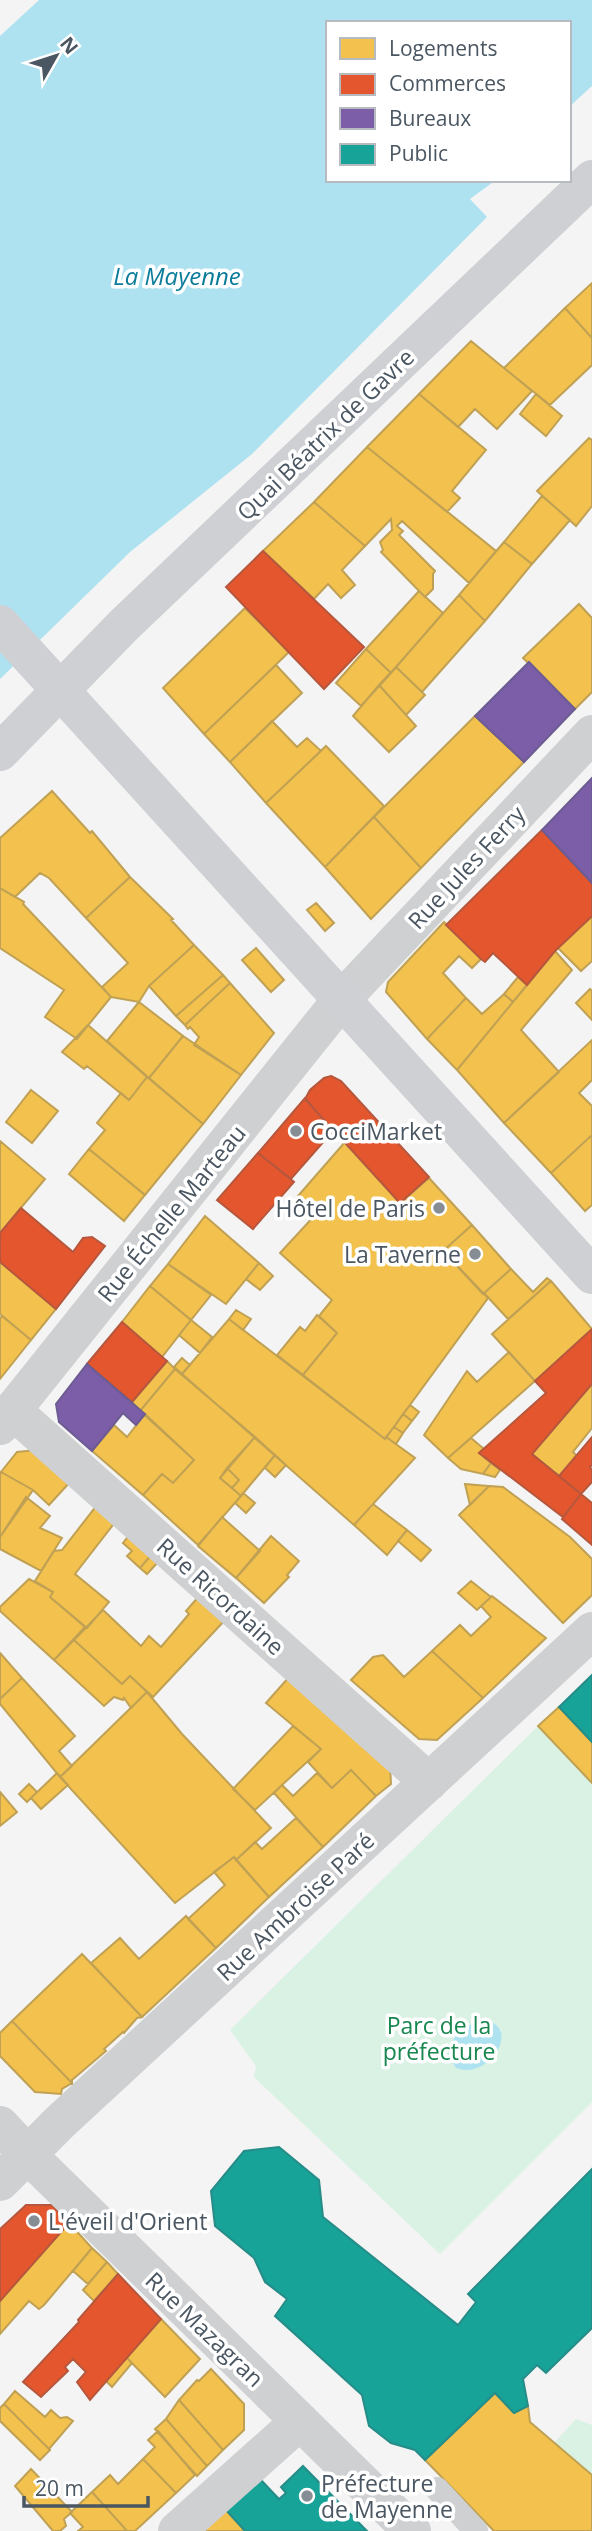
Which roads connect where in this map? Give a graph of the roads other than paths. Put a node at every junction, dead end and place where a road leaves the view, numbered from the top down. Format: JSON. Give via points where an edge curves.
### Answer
{"nodes":[{"id":1,"x":592,"y":179,"type":"edge"},
{"id":2,"x":0,"y":624,"type":"edge"},
{"id":3,"x":61,"y":690,"type":"junction"},
{"id":4,"x":592,"y":734,"type":"edge"},
{"id":5,"x":0,"y":752,"type":"edge"},
{"id":6,"x":341,"y":1000,"type":"junction"},
{"id":7,"x":592,"y":1275,"type":"edge"},
{"id":8,"x":6,"y":1418,"type":"edge"},
{"id":9,"x":592,"y":1631,"type":"edge"},
{"id":10,"x":429,"y":1782,"type":"junction"},
{"id":11,"x":0,"y":2125,"type":"edge"},
{"id":12,"x":27,"y":2154,"type":"junction"},
{"id":13,"x":0,"y":2182,"type":"edge"},
{"id":14,"x":300,"y":2421,"type":"junction"},
{"id":15,"x":437,"y":2489,"type":"dead end"},
{"id":16,"x":177,"y":2531,"type":"edge"},
{"id":17,"x":411,"y":2531,"type":"edge"},
{"id":18,"x":476,"y":2531,"type":"edge"}],
"edges":[{"from":1,"to":3,"type":"main road","name":"Quai Béatrix de Gavre"},
{"from":2,"to":3,"type":"main road"},
{"from":3,"to":5,"type":"main road","name":"Quai Béatrix de Gavre"},
{"from":3,"to":6,"type":"main road"},
{"from":4,"to":6,"type":"street","name":"Rue Jules Ferry"},
{"from":6,"to":7,"type":"main road"},
{"from":6,"to":8,"type":"street","name":"Rue Échelle Marteau"},
{"from":8,"to":10,"type":"street","name":"Rue Ricordaine"},
{"from":9,"to":10,"type":"street","name":"Rue Ambroise Paré"},
{"from":10,"to":12,"type":"street","name":"Rue Ambroise Paré"},
{"from":11,"to":12,"type":"street","name":"Rue Mazagran"},
{"from":12,"to":13,"type":"street","name":"Rue Ambroise Paré"},
{"from":12,"to":14,"type":"street","name":"Rue Mazagran"},
{"from":14,"to":16,"type":"street"},
{"from":14,"to":17,"type":"street","name":"Rue Mazagran"},
{"from":15,"to":18,"type":"lane"}]}
